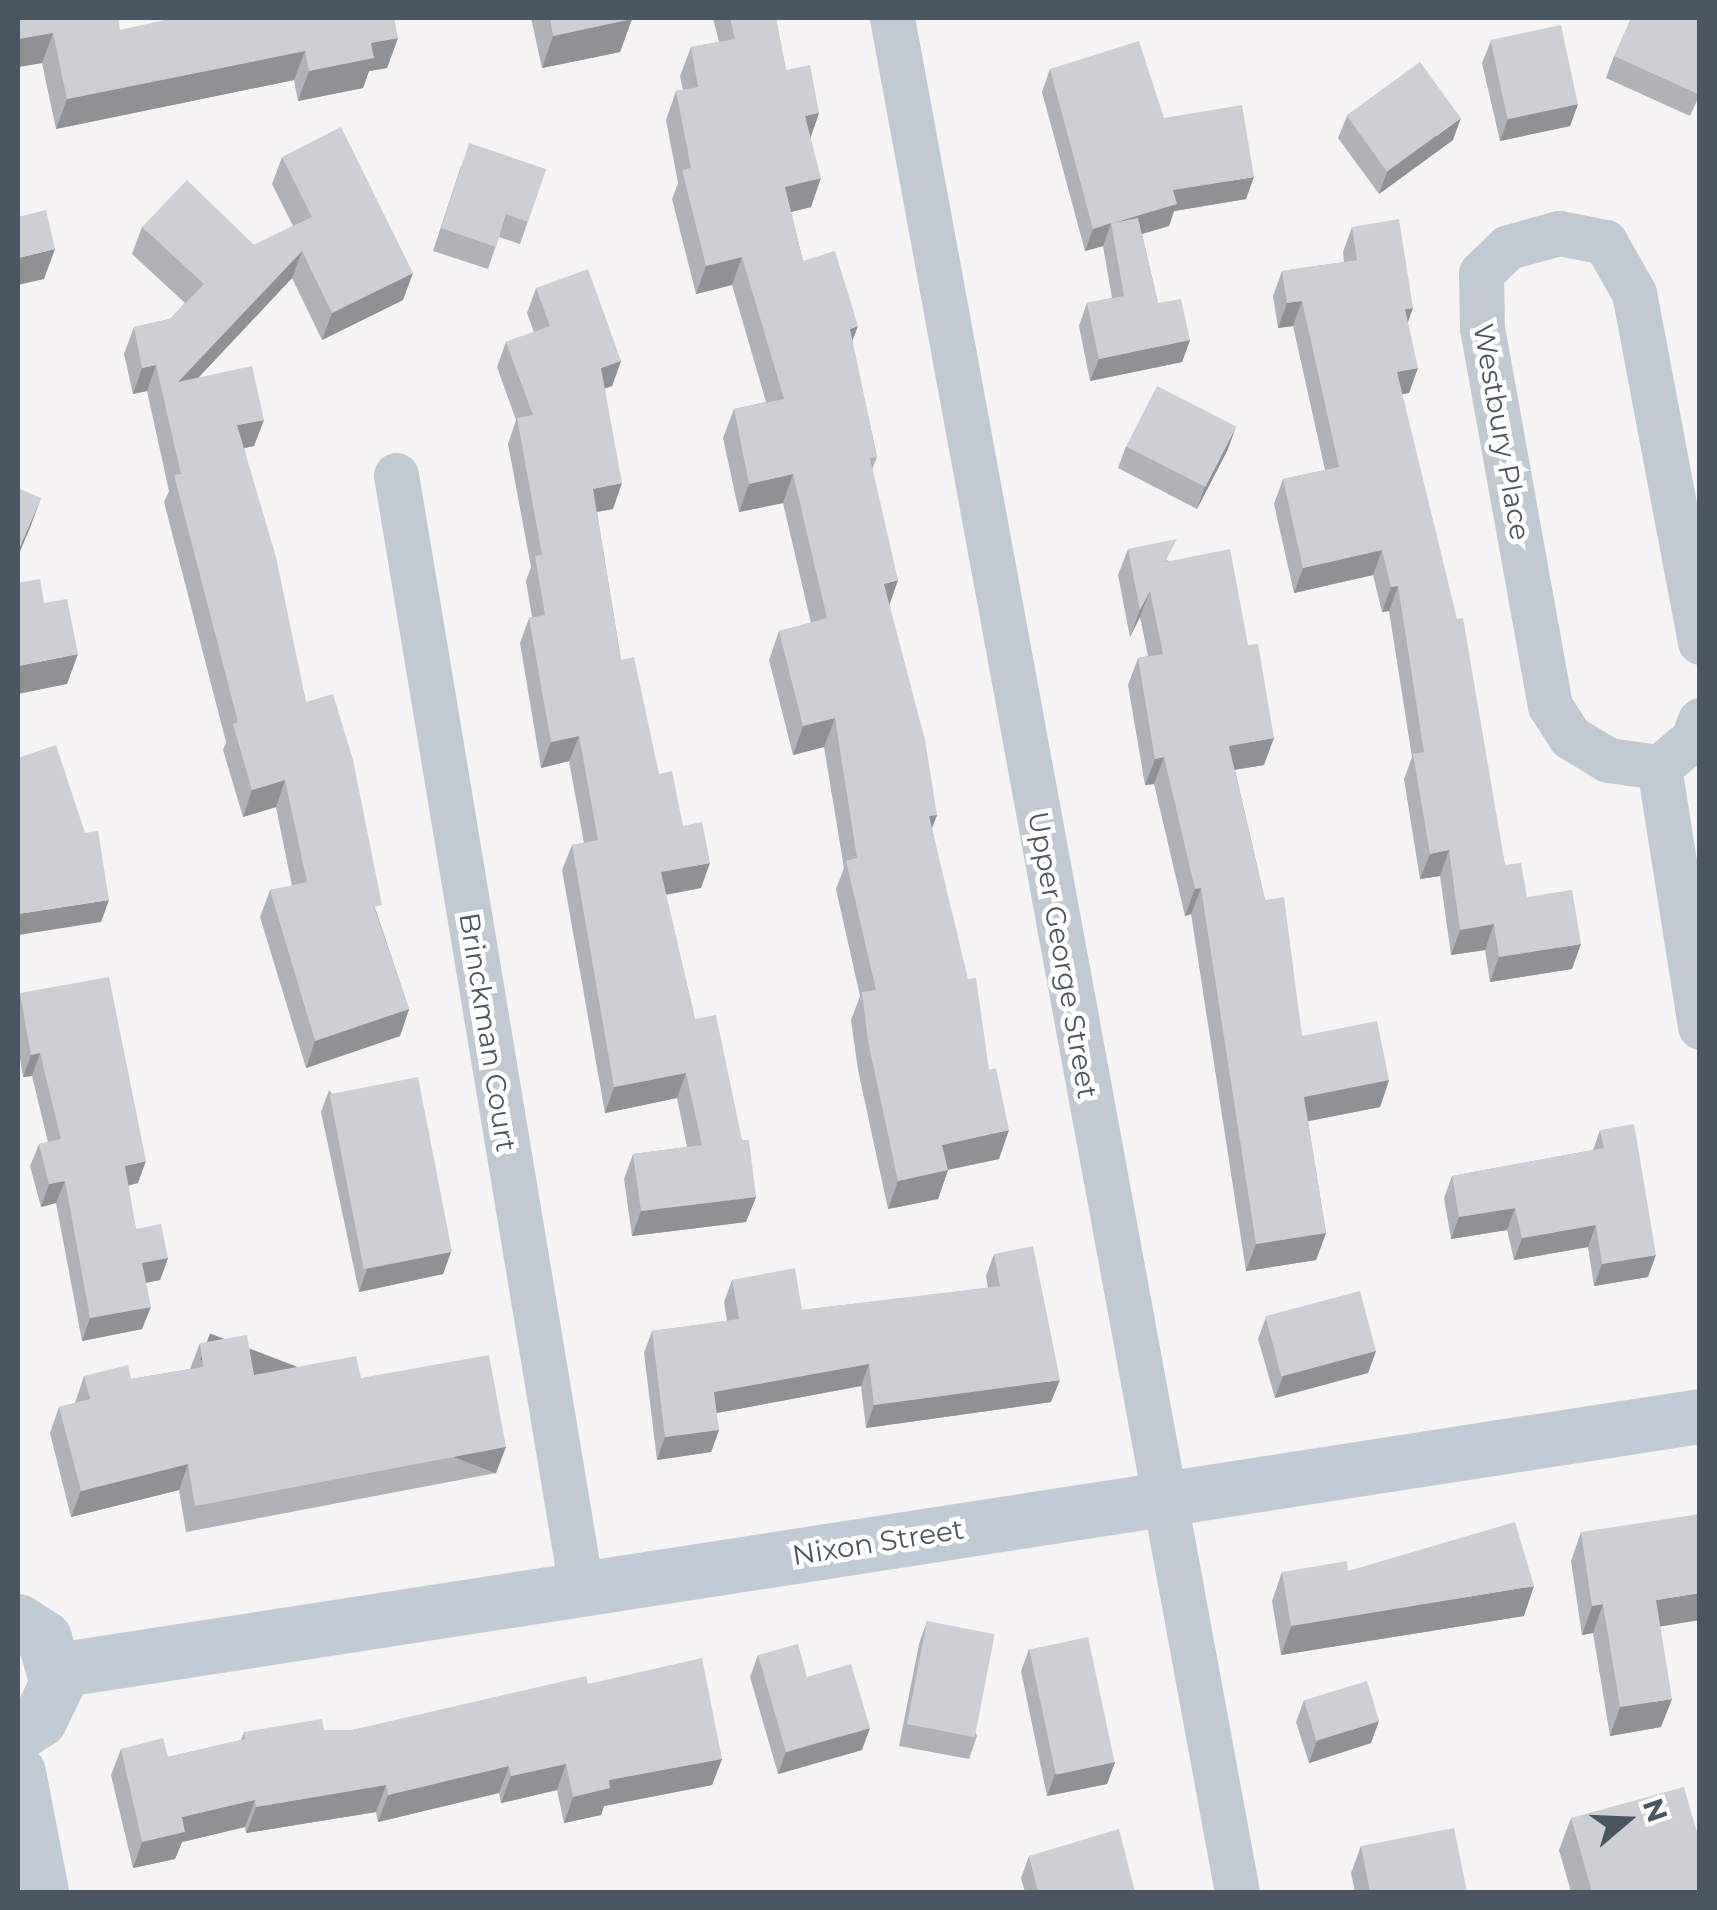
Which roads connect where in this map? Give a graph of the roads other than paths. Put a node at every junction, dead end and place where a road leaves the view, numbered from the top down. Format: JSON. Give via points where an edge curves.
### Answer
{"nodes":[{"id":1,"x":892,"y":18,"type":"edge"},
{"id":2,"x":396,"y":475,"type":"dead end"},
{"id":3,"x":1700,"y":642,"type":"edge"},
{"id":4,"x":1700,"y":720,"type":"edge"},
{"id":5,"x":1660,"y":767,"type":"junction"},
{"id":6,"x":1700,"y":1028,"type":"edge"},
{"id":7,"x":1700,"y":1416,"type":"edge"},
{"id":8,"x":1162,"y":1498,"type":"junction"},
{"id":9,"x":581,"y":1588,"type":"junction"},
{"id":10,"x":18,"y":1621,"type":"edge"},
{"id":11,"x":57,"y":1670,"type":"junction"},
{"id":12,"x":18,"y":1733,"type":"edge"},
{"id":13,"x":18,"y":1772,"type":"edge"},
{"id":14,"x":41,"y":1892,"type":"edge"},
{"id":15,"x":1237,"y":1892,"type":"edge"}],
"edges":[{"from":1,"to":8,"type":"street","name":"Upper George Street"},
{"from":2,"to":9,"type":"street","name":"Brinckman Court"},
{"from":3,"to":5,"type":"street","name":"Westbury Place","via":[[1634,293],[1605,242],[1559,233],[1508,247],[1481,273],[1482,328],[1550,706],[1570,737],[1608,760]]},
{"from":4,"to":5,"type":"street","via":[[1694,739]]},
{"from":5,"to":6,"type":"street"},
{"from":7,"to":8,"type":"street","name":"Nixon Street"},
{"from":8,"to":9,"type":"street","name":"Nixon Street"},
{"from":8,"to":15,"type":"street","name":"Upper George Street"},
{"from":9,"to":11,"type":"street","name":"Nixon Street"},
{"from":10,"to":11,"type":"street","via":[[44,1638]]},
{"from":11,"to":12,"type":"street","via":[[51,1704]]},
{"from":13,"to":14,"type":"street"}]}
